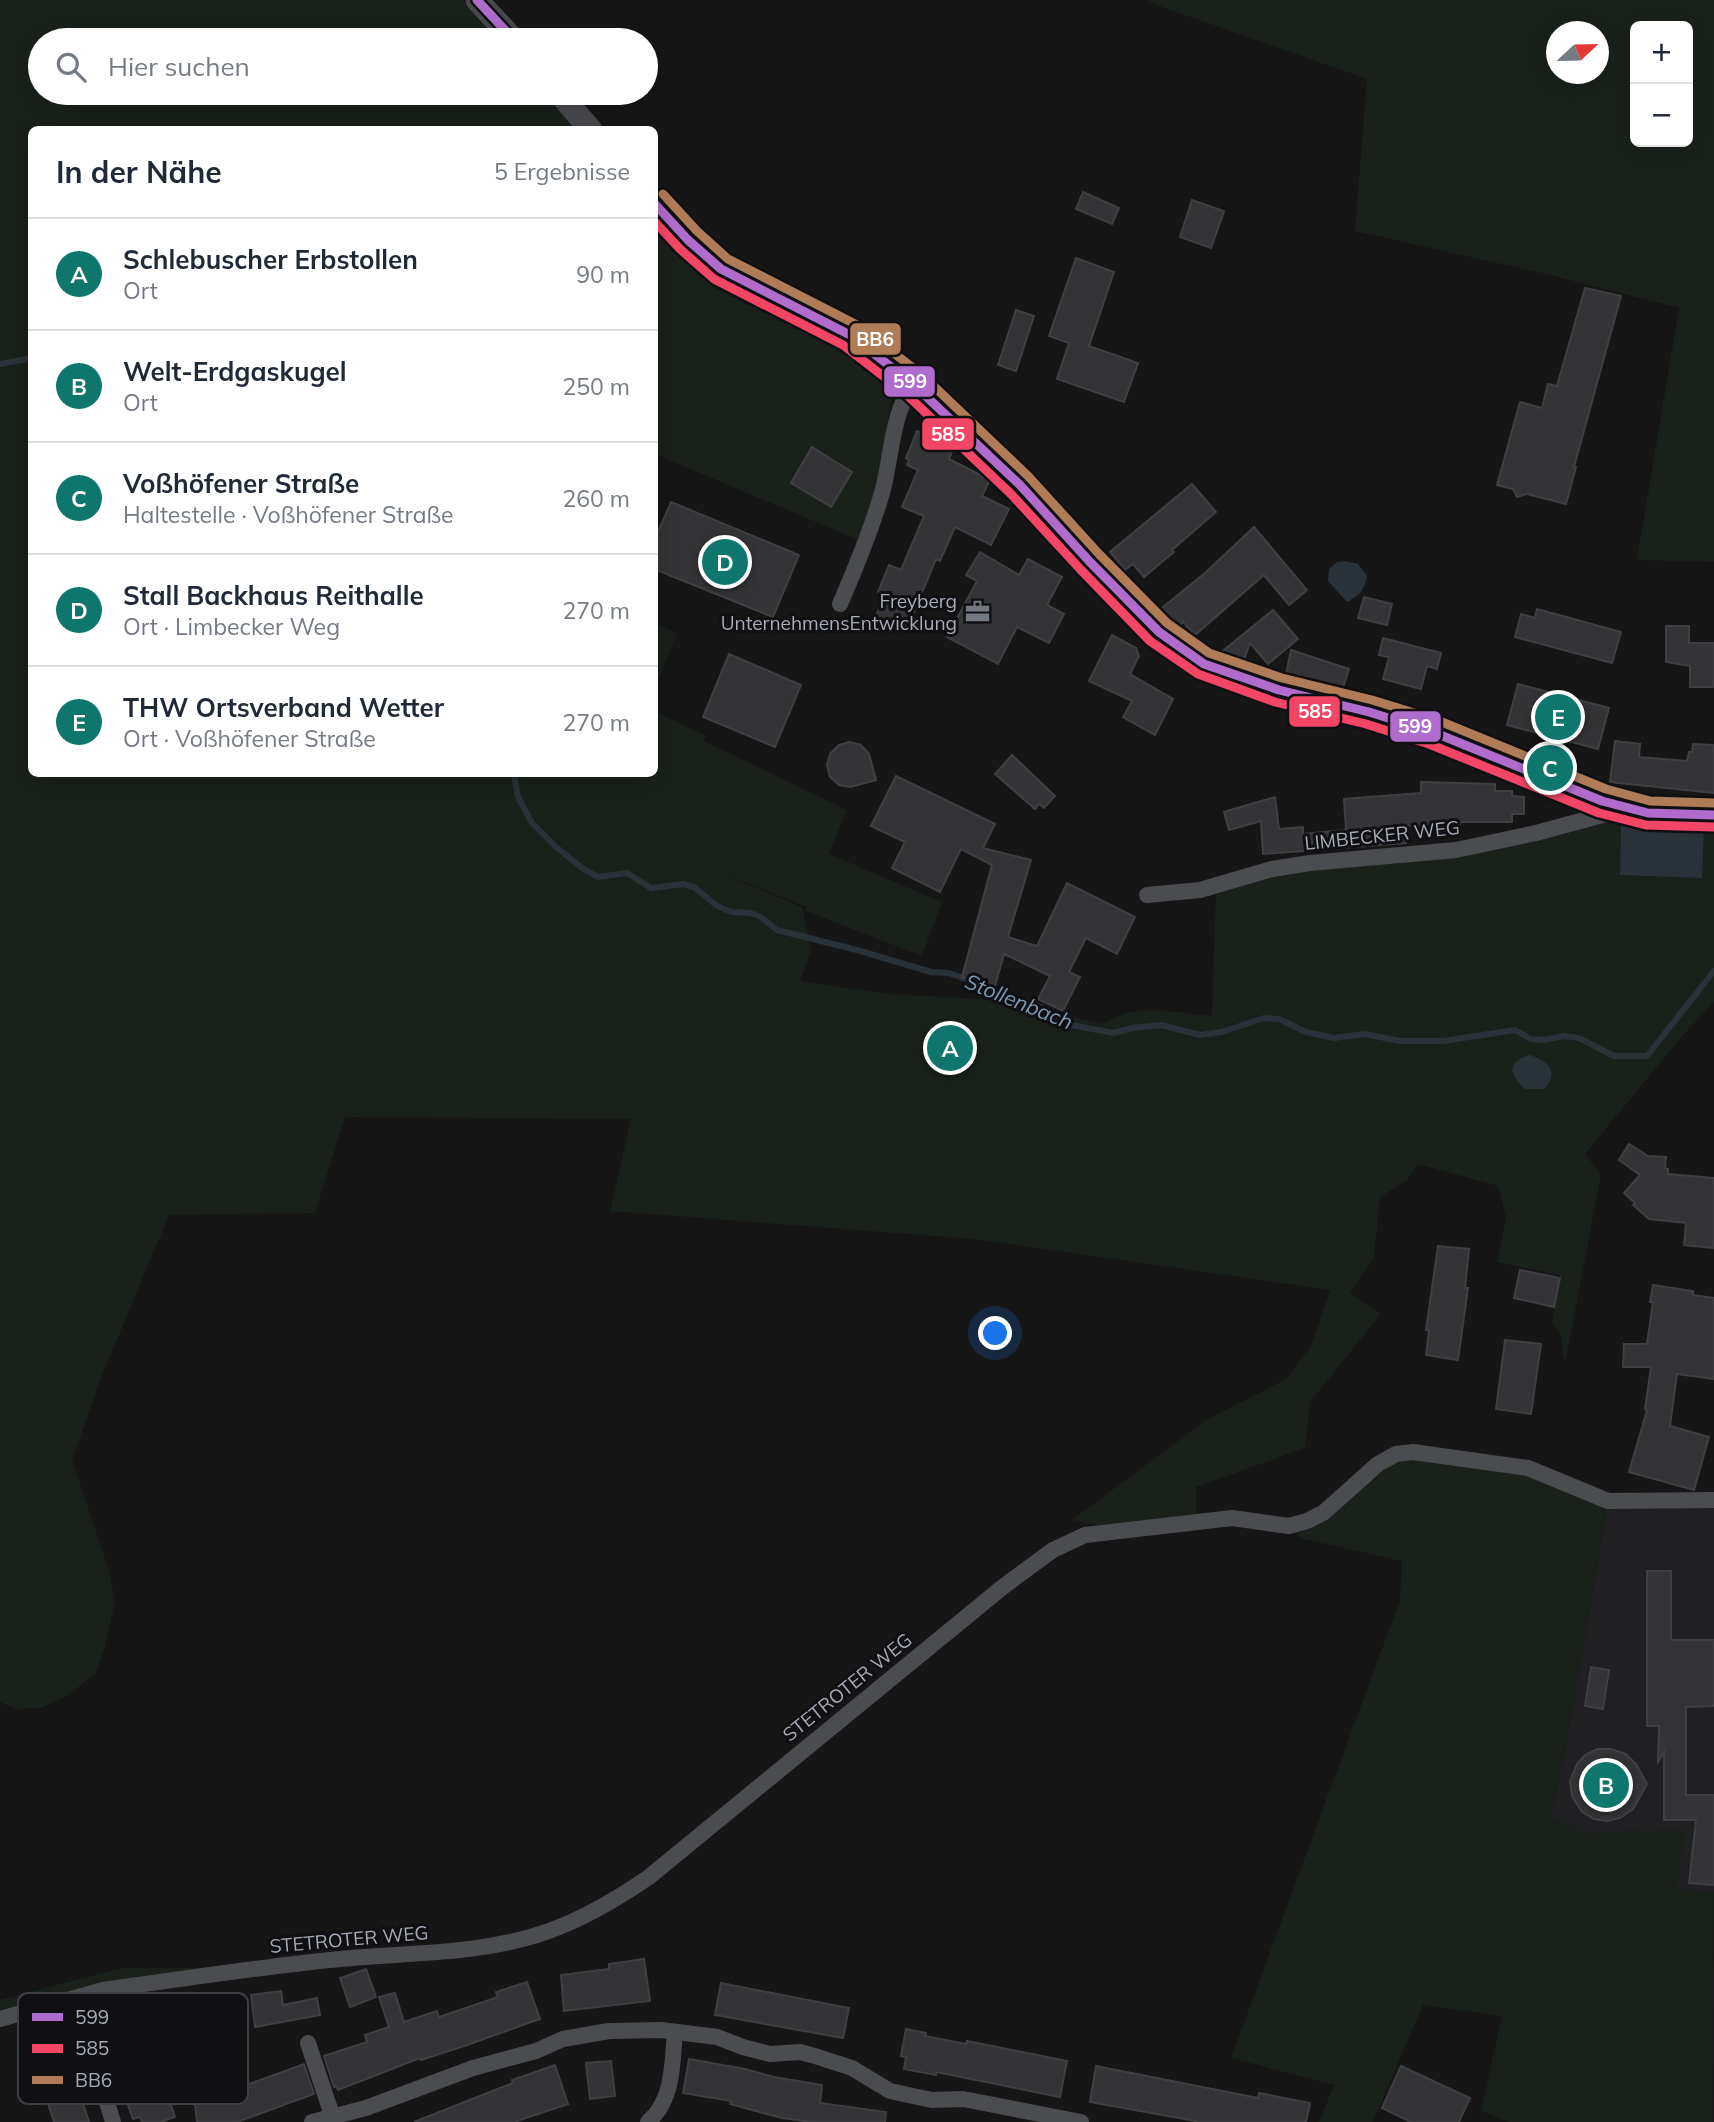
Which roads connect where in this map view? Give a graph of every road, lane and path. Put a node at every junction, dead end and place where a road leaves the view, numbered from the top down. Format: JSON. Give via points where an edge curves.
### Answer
{"nodes":[{"id":1,"x":477,"y":0,"type":"edge"},
{"id":2,"x":503,"y":28,"type":"edge"},
{"id":3,"x":569,"y":105,"type":"edge"},
{"id":4,"x":588,"y":126,"type":"edge"},
{"id":5,"x":658,"y":206,"type":"edge"},
{"id":6,"x":913,"y":384,"type":"junction"},
{"id":7,"x":840,"y":604,"type":"dead end"},
{"id":8,"x":1617,"y":805,"type":"junction"},
{"id":9,"x":1714,"y":815,"type":"edge"},
{"id":10,"x":1147,"y":895,"type":"dead end"},
{"id":11,"x":1714,"y":1500,"type":"edge"},
{"id":12,"x":93,"y":1993,"type":"edge"},
{"id":13,"x":18,"y":2015,"type":"edge"},
{"id":14,"x":0,"y":2020,"type":"edge"},
{"id":15,"x":675,"y":2032,"type":"junction"},
{"id":16,"x":308,"y":2043,"type":"dead end"},
{"id":17,"x":108,"y":2104,"type":"edge"},
{"id":18,"x":332,"y":2116,"type":"junction"},
{"id":19,"x":113,"y":2122,"type":"edge"},
{"id":20,"x":312,"y":2122,"type":"edge"},
{"id":21,"x":648,"y":2122,"type":"edge"},
{"id":22,"x":1082,"y":2122,"type":"edge"}],
"edges":[{"from":1,"to":2,"type":"street"},
{"from":3,"to":4,"type":"street"},
{"from":5,"to":6,"type":"street","via":[[722,269],[850,335]]},
{"from":6,"to":7,"type":"street","via":[[903,399],[872,525]]},
{"from":6,"to":8,"type":"street","via":[[1183,651],[1205,664],[1279,690],[1433,732]]},
{"from":8,"to":9,"type":"street","via":[[1648,813]]},
{"from":8,"to":10,"type":"street","name":"LIMBECKER WEG","via":[[1610,813],[1456,850],[1310,863],[1200,890]]},
{"from":11,"to":12,"type":"street","name":"STETROTER WEG","via":[[1608,1502],[1528,1468],[1413,1451],[1378,1464],[1323,1513],[1307,1521],[1289,1525],[1232,1518],[1085,1535],[1053,1550],[1004,1586],[610,1904],[545,1932],[462,1950],[332,1959]]},
{"from":13,"to":14,"type":"street","name":"STETROTER WEG"},
{"from":15,"to":18,"type":"street","via":[[608,2031],[563,2039]]},
{"from":15,"to":21,"type":"street","via":[[670,2084],[663,2105]]},
{"from":15,"to":22,"type":"street","via":[[717,2037],[770,2054],[815,2056],[852,2068],[890,2091],[932,2100],[963,2099]]},
{"from":16,"to":18,"type":"street"},
{"from":17,"to":19,"type":"street"},
{"from":18,"to":20,"type":"street"}]}
